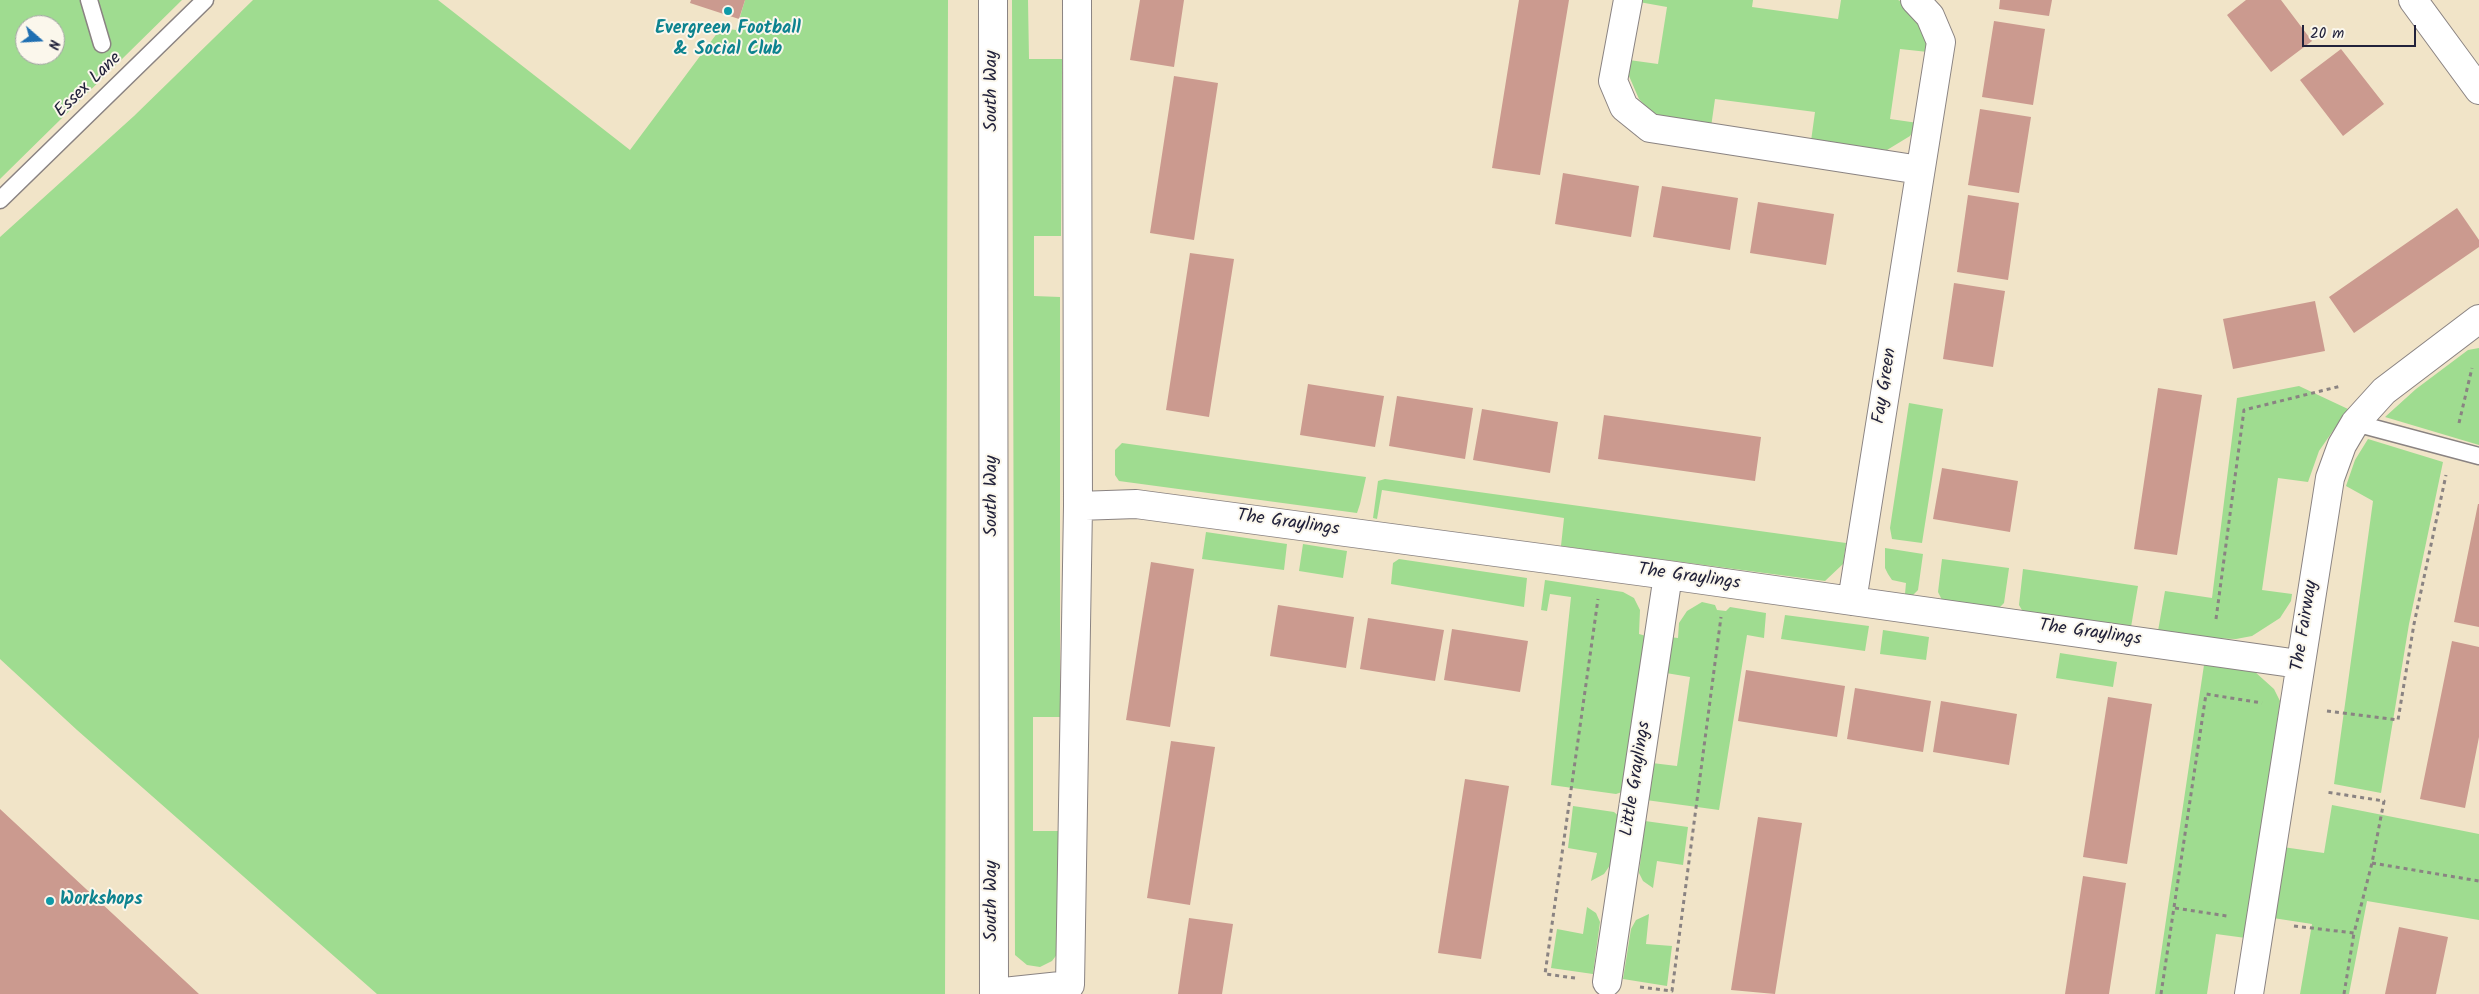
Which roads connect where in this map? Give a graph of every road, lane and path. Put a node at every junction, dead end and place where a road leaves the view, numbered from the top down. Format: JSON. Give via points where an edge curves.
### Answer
{"nodes":[{"id":1,"x":89,"y":0,"type":"edge"},
{"id":2,"x":206,"y":0,"type":"edge"},
{"id":3,"x":993,"y":0,"type":"edge"},
{"id":4,"x":1077,"y":0,"type":"edge"},
{"id":5,"x":1628,"y":0,"type":"edge"},
{"id":6,"x":1915,"y":0,"type":"edge"},
{"id":7,"x":2413,"y":0,"type":"edge"},
{"id":8,"x":102,"y":44,"type":"dead end"},
{"id":9,"x":2479,"y":90,"type":"edge"},
{"id":10,"x":1920,"y":170,"type":"junction"},
{"id":11,"x":0,"y":200,"type":"edge"},
{"id":12,"x":2479,"y":319,"type":"edge"},
{"id":13,"x":2473,"y":363,"type":"dead end"},
{"id":14,"x":2347,"y":385,"type":"dead end"},
{"id":15,"x":2355,"y":423,"type":"junction"},
{"id":16,"x":2452,"y":450,"type":"junction"},
{"id":17,"x":2479,"y":456,"type":"edge"},
{"id":18,"x":1078,"y":506,"type":"junction"},
{"id":19,"x":1668,"y":575,"type":"junction"},
{"id":20,"x":1852,"y":601,"type":"junction"},
{"id":21,"x":2216,"y":621,"type":"dead end"},
{"id":22,"x":2299,"y":664,"type":"junction"},
{"id":23,"x":2272,"y":705,"type":"dead end"},
{"id":24,"x":2318,"y":711,"type":"dead end"},
{"id":25,"x":2326,"y":792,"type":"dead end"},
{"id":26,"x":2372,"y":863,"type":"junction"},
{"id":27,"x":2479,"y":881,"type":"edge"},
{"id":28,"x":2175,"y":908,"type":"junction"},
{"id":29,"x":2231,"y":917,"type":"dead end"},
{"id":30,"x":2304,"y":928,"type":"dead end"},
{"id":31,"x":2354,"y":933,"type":"junction"},
{"id":32,"x":1607,"y":982,"type":"dead end"},
{"id":33,"x":1070,"y":990,"type":"edge"},
{"id":34,"x":994,"y":994,"type":"edge"},
{"id":35,"x":2161,"y":994,"type":"edge"},
{"id":36,"x":2249,"y":994,"type":"edge"},
{"id":37,"x":2344,"y":994,"type":"edge"}],
"edges":[{"from":1,"to":8,"type":"lane"},
{"from":2,"to":11,"type":"lane","name":"Essex Lane"},
{"from":3,"to":34,"type":"street","name":"South Way"},
{"from":4,"to":18,"type":"street","name":"South Way"},
{"from":5,"to":10,"type":"street","via":[[1614,80],[1624,107],[1650,128]]},
{"from":6,"to":10,"type":"street","name":"Fay Green","via":[[1930,16],[1941,42]]},
{"from":7,"to":9,"type":"street"},
{"from":10,"to":20,"type":"street","name":"Fay Green"},
{"from":12,"to":15,"type":"street","name":"The Fairway","via":[[2384,390]]},
{"from":13,"to":16,"type":"path"},
{"from":14,"to":21,"type":"path","via":[[2244,410]]},
{"from":15,"to":16,"type":"lane"},
{"from":15,"to":22,"type":"street","name":"The Fairway","via":[[2330,478]]},
{"from":16,"to":17,"type":"lane"},
{"from":16,"to":24,"type":"path","via":[[2414,624],[2398,720]]},
{"from":18,"to":19,"type":"street","name":"The Graylings","via":[[1136,504]]},
{"from":18,"to":33,"type":"street","name":"South Way"},
{"from":19,"to":20,"type":"street","name":"The Graylings"},
{"from":19,"to":32,"type":"street","name":"Little Graylings"},
{"from":20,"to":22,"type":"street","name":"The Graylings"},
{"from":22,"to":36,"type":"street","name":"The Fairway"},
{"from":23,"to":28,"type":"path","via":[[2206,694]]},
{"from":25,"to":26,"type":"path","via":[[2384,802]]},
{"from":26,"to":27,"type":"path"},
{"from":26,"to":31,"type":"path"},
{"from":28,"to":29,"type":"path"},
{"from":28,"to":35,"type":"path"},
{"from":30,"to":31,"type":"path"},
{"from":31,"to":37,"type":"path"},
{"from":33,"to":34,"type":"street","name":"South Way"}]}
